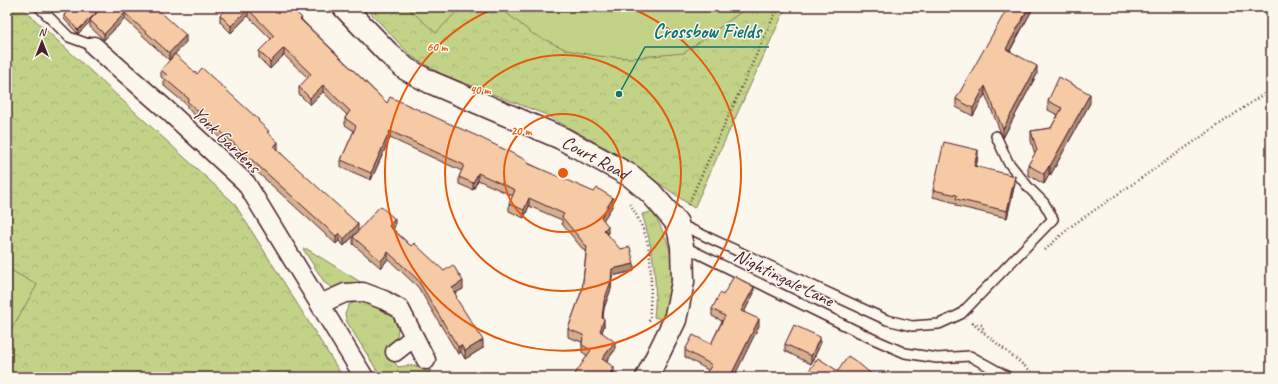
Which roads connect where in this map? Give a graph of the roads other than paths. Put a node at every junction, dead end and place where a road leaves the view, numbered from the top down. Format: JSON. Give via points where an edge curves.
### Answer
{"nodes":[{"id":1,"x":39,"y":7,"type":"edge"},
{"id":2,"x":344,"y":7,"type":"edge"},
{"id":3,"x":94,"y":46,"type":"joint"},
{"id":4,"x":996,"y":136,"type":"dead end"},
{"id":5,"x":677,"y":223,"type":"junction"},
{"id":6,"x":682,"y":246,"type":"junction"},
{"id":7,"x":320,"y":304,"type":"junction"},
{"id":8,"x":414,"y":337,"type":"junction"},
{"id":9,"x":395,"y":352,"type":"dead end"},
{"id":10,"x":426,"y":360,"type":"dead end"},
{"id":11,"x":364,"y":377,"type":"edge"},
{"id":12,"x":647,"y":377,"type":"edge"},
{"id":13,"x":1008,"y":377,"type":"edge"}],
"edges":[{"from":1,"to":3,"type":"lane","via":[[69,37]]},
{"from":2,"to":5,"type":"street","name":"Court Road","via":[[406,69],[430,82],[561,138],[631,176],[651,193]]},
{"from":3,"to":7,"type":"street","name":"York Gardens","via":[[246,183]]},
{"from":4,"to":5,"type":"lane","via":[[1008,162],[1044,203],[1053,219],[961,314],[939,324],[912,326],[887,320]]},
{"from":5,"to":6,"type":"street","name":"Court Road"},
{"from":6,"to":12,"type":"street","name":"Court Road","via":[[683,282],[675,320]]},
{"from":6,"to":13,"type":"lane","name":"Nightingale Lane","via":[[905,353],[936,358],[970,356]]},
{"from":7,"to":8,"type":"street","via":[[345,293],[363,292],[400,309]]},
{"from":7,"to":11,"type":"street","name":"York Gardens"},
{"from":8,"to":9,"type":"street"},
{"from":8,"to":10,"type":"street"}]}
